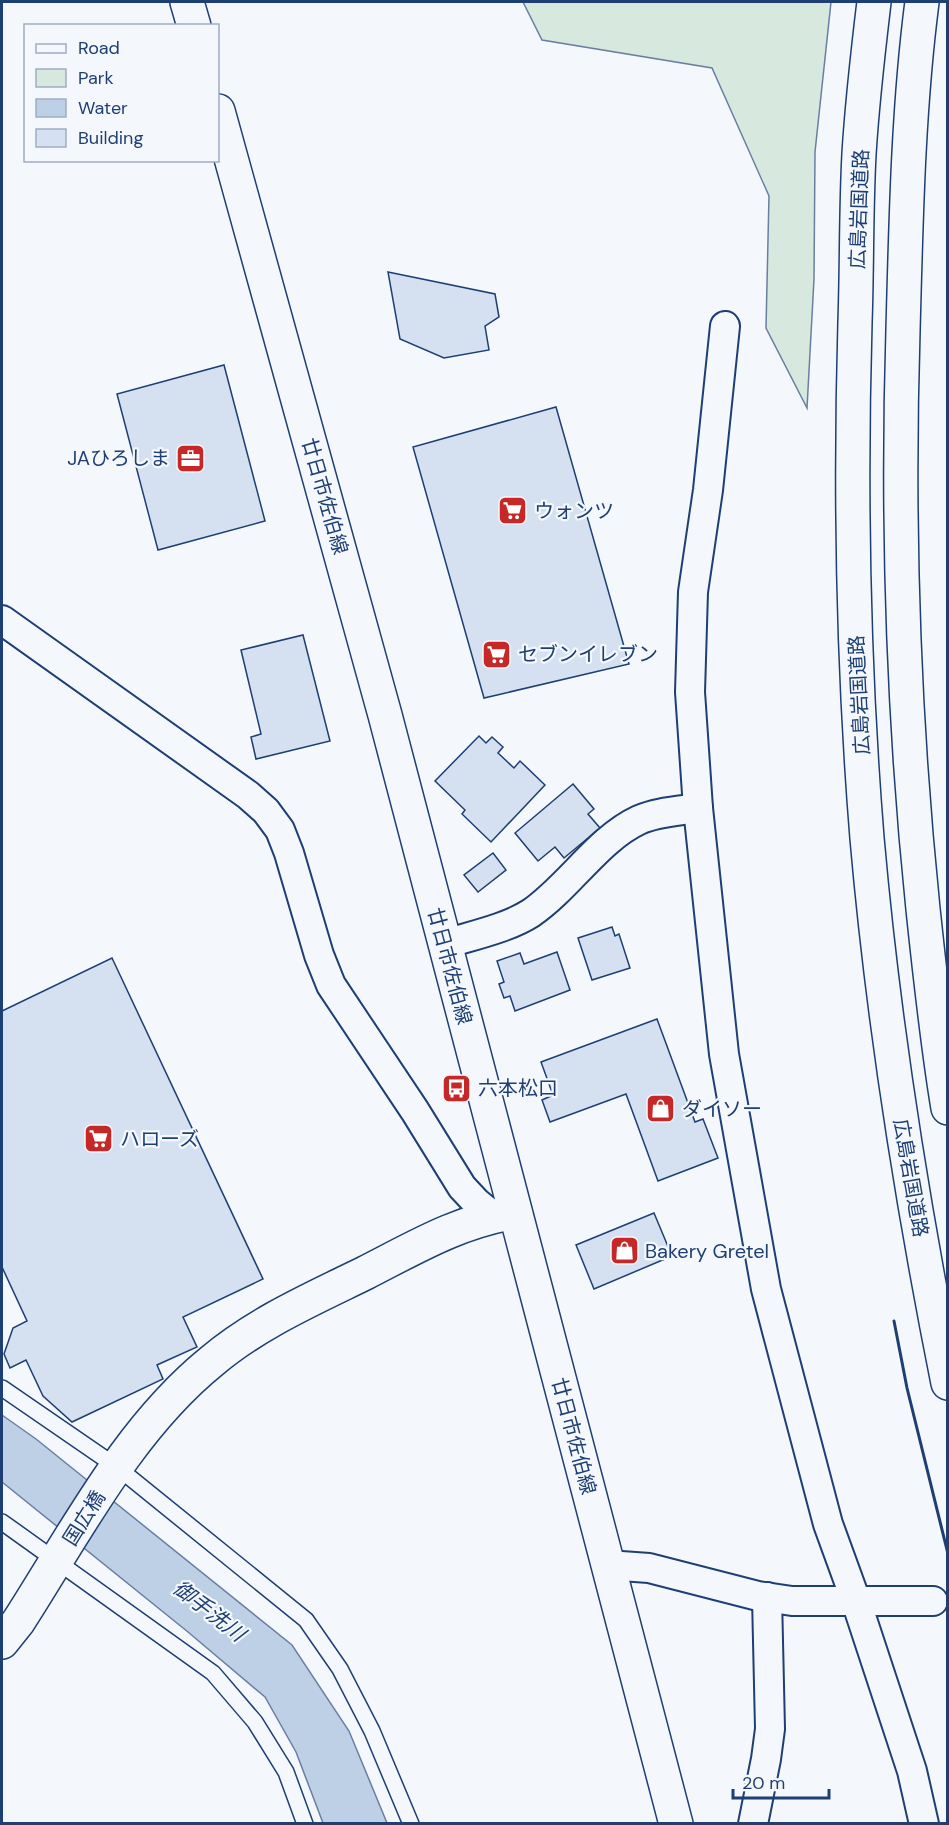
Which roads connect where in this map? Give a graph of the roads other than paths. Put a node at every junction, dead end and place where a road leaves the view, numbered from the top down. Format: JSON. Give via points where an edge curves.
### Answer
{"nodes":[{"id":1,"x":187,"y":2,"type":"edge"},
{"id":2,"x":874,"y":2,"type":"edge"},
{"id":3,"x":922,"y":2,"type":"edge"},
{"id":4,"x":193,"y":24,"type":"edge"},
{"id":5,"x":219,"y":115,"type":"edge"},
{"id":6,"x":725,"y":326,"type":"dead end"},
{"id":7,"x":2,"y":620,"type":"edge"},
{"id":8,"x":698,"y":808,"type":"junction"},
{"id":9,"x":445,"y":944,"type":"junction"},
{"id":10,"x":948,"y":1108,"type":"edge"},
{"id":11,"x":504,"y":1214,"type":"junction"},
{"id":12,"x":948,"y":1383,"type":"edge"},
{"id":13,"x":2,"y":1388,"type":"edge"},
{"id":14,"x":113,"y":1474,"type":"junction"},
{"id":15,"x":2,"y":1522,"type":"edge"},
{"id":16,"x":59,"y":1559,"type":"junction"},
{"id":17,"x":608,"y":1565,"type":"junction"},
{"id":18,"x":767,"y":1598,"type":"junction"},
{"id":19,"x":856,"y":1601,"type":"junction"},
{"id":20,"x":933,"y":1601,"type":"dead end"},
{"id":21,"x":2,"y":1642,"type":"edge"},
{"id":22,"x":305,"y":1824,"type":"edge"},
{"id":23,"x":411,"y":1824,"type":"edge"},
{"id":24,"x":676,"y":1824,"type":"edge"},
{"id":25,"x":753,"y":1824,"type":"edge"},
{"id":26,"x":924,"y":1824,"type":"edge"}],
"edges":[{"from":1,"to":4,"type":"main road"},
{"from":2,"to":12,"type":"main road","name":"広島岩国道路","via":[[859,155],[852,428],[858,702],[882,975],[900,1110]]},
{"from":3,"to":10,"type":"main road","via":[[909,158],[900,429],[901,564],[915,834]]},
{"from":5,"to":9,"type":"main road","name":"廿日市佐伯線"},
{"from":6,"to":8,"type":"street","via":[[693,592],[690,692]]},
{"from":7,"to":11,"type":"street","via":[[266,811],[280,830],[289,853],[331,985],[462,1187],[476,1202]]},
{"from":8,"to":9,"type":"street","via":[[652,816],[633,824],[533,911],[515,921]]},
{"from":8,"to":19,"type":"street","via":[[724,1054],[766,1289],[828,1524]]},
{"from":9,"to":11,"type":"main road","name":"廿日市佐伯線"},
{"from":11,"to":14,"type":"main road","name":"国広橋","via":[[449,1230],[251,1333],[212,1360],[177,1392],[145,1428]]},
{"from":11,"to":17,"type":"main road","name":"廿日市佐伯線"},
{"from":13,"to":14,"type":"lane"},
{"from":14,"to":16,"type":"main road","name":"国広橋"},
{"from":14,"to":23,"type":"lane","via":[[306,1620],[340,1669],[372,1731]]},
{"from":15,"to":16,"type":"lane"},
{"from":16,"to":21,"type":"main road","name":"国広橋"},
{"from":16,"to":22,"type":"lane","via":[[213,1673],[255,1722],[286,1772]]},
{"from":17,"to":18,"type":"street","via":[[650,1568]]},
{"from":17,"to":24,"type":"main road","name":"廿日市佐伯線"},
{"from":18,"to":19,"type":"street"},
{"from":18,"to":25,"type":"street","via":[[770,1729]]},
{"from":19,"to":20,"type":"street"},
{"from":19,"to":26,"type":"street","via":[[912,1771]]}]}
